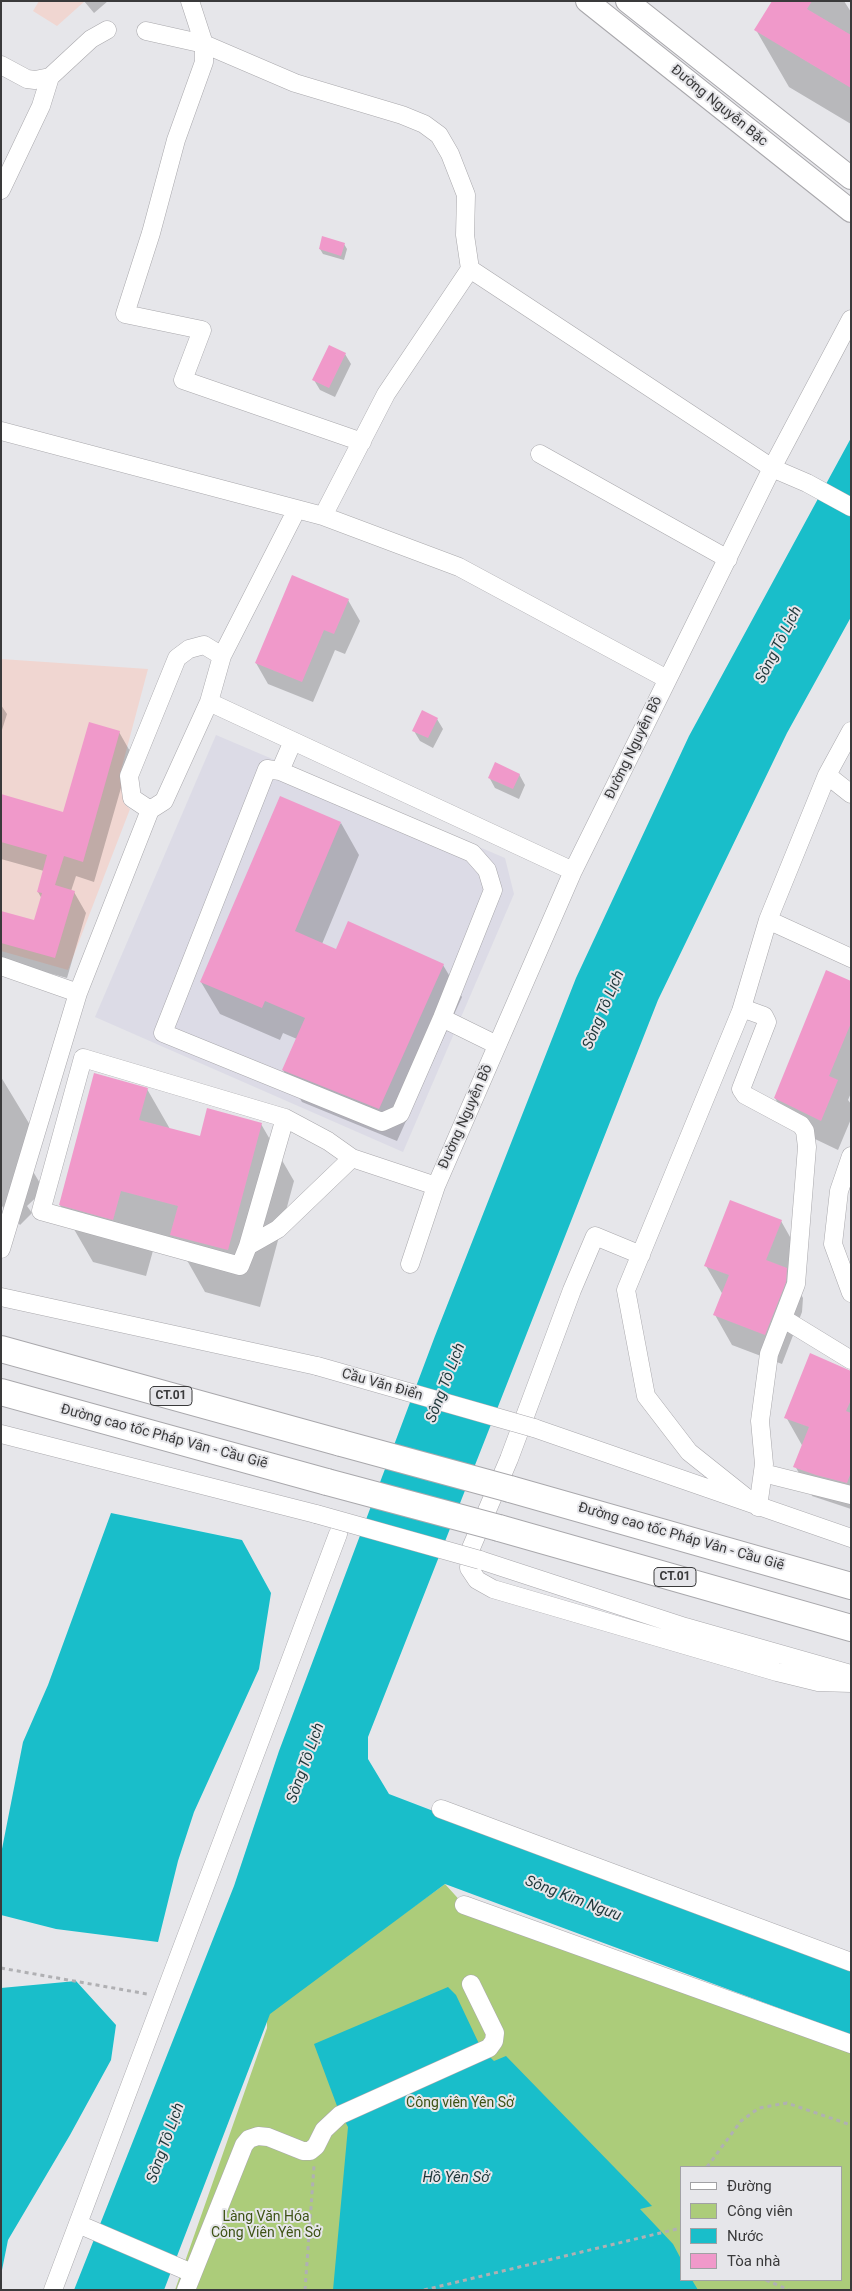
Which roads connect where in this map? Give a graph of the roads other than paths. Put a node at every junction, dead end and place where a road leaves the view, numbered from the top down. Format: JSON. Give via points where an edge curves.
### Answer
{"nodes":[{"id":1,"x":190,"y":1,"type":"edge"},
{"id":2,"x":587,"y":1,"type":"edge"},
{"id":3,"x":627,"y":1,"type":"edge"},
{"id":4,"x":106,"y":30,"type":"dead end"},
{"id":5,"x":146,"y":31,"type":"dead end"},
{"id":6,"x":204,"y":44,"type":"junction"},
{"id":7,"x":1,"y":66,"type":"edge"},
{"id":8,"x":50,"y":77,"type":"junction"},
{"id":9,"x":851,"y":178,"type":"edge"},
{"id":10,"x":1,"y":190,"type":"edge"},
{"id":11,"x":851,"y":211,"type":"edge"},
{"id":12,"x":470,"y":269,"type":"junction"},
{"id":13,"x":851,"y":319,"type":"edge"},
{"id":14,"x":1,"y":431,"type":"edge"},
{"id":15,"x":362,"y":442,"type":"junction"},
{"id":16,"x":540,"y":454,"type":"dead end"},
{"id":17,"x":772,"y":468,"type":"junction"},
{"id":18,"x":851,"y":507,"type":"edge"},
{"id":19,"x":297,"y":509,"type":"junction"},
{"id":20,"x":323,"y":516,"type":"junction"},
{"id":21,"x":728,"y":559,"type":"junction"},
{"id":22,"x":222,"y":656,"type":"junction"},
{"id":23,"x":667,"y":679,"type":"junction"},
{"id":24,"x":209,"y":702,"type":"junction"},
{"id":25,"x":851,"y":731,"type":"edge"},
{"id":26,"x":293,"y":741,"type":"junction"},
{"id":27,"x":280,"y":771,"type":"junction"},
{"id":28,"x":827,"y":775,"type":"junction"},
{"id":29,"x":851,"y":794,"type":"edge"},
{"id":30,"x":150,"y":810,"type":"junction"},
{"id":31,"x":573,"y":871,"type":"junction"},
{"id":32,"x":768,"y":920,"type":"junction"},
{"id":33,"x":851,"y":958,"type":"edge"},
{"id":34,"x":1,"y":966,"type":"edge"},
{"id":35,"x":78,"y":993,"type":"junction"},
{"id":36,"x":742,"y":1008,"type":"junction"},
{"id":37,"x":442,"y":1018,"type":"junction"},
{"id":38,"x":498,"y":1045,"type":"junction"},
{"id":39,"x":285,"y":1118,"type":"junction"},
{"id":40,"x":851,"y":1156,"type":"edge"},
{"id":41,"x":352,"y":1158,"type":"junction"},
{"id":42,"x":436,"y":1186,"type":"junction"},
{"id":43,"x":248,"y":1246,"type":"junction"},
{"id":44,"x":1,"y":1250,"type":"edge"},
{"id":45,"x":641,"y":1255,"type":"junction"},
{"id":46,"x":410,"y":1264,"type":"dead end"},
{"id":47,"x":851,"y":1293,"type":"edge"},
{"id":48,"x":1,"y":1297,"type":"edge"},
{"id":49,"x":784,"y":1319,"type":"junction"},
{"id":50,"x":1,"y":1349,"type":"edge"},
{"id":51,"x":851,"y":1360,"type":"edge"},
{"id":52,"x":1,"y":1392,"type":"edge"},
{"id":53,"x":1,"y":1434,"type":"edge"},
{"id":54,"x":762,"y":1473,"type":"junction"},
{"id":55,"x":851,"y":1495,"type":"edge"},
{"id":56,"x":758,"y":1506,"type":"junction"},
{"id":57,"x":338,"y":1534,"type":"dead end"},
{"id":58,"x":851,"y":1538,"type":"edge"},
{"id":59,"x":851,"y":1586,"type":"edge"},
{"id":60,"x":851,"y":1628,"type":"edge"},
{"id":61,"x":851,"y":1674,"type":"edge"},
{"id":62,"x":851,"y":1683,"type":"edge"},
{"id":63,"x":441,"y":1809,"type":"dead end"},
{"id":64,"x":464,"y":1904,"type":"dead end"},
{"id":65,"x":851,"y":1962,"type":"edge"},
{"id":66,"x":471,"y":1984,"type":"dead end"},
{"id":67,"x":851,"y":2044,"type":"edge"},
{"id":68,"x":78,"y":2224,"type":"junction"},
{"id":69,"x":189,"y":2282,"type":"edge"},
{"id":70,"x":53,"y":2290,"type":"edge"}],
"edges":[{"from":1,"to":6,"type":"street"},
{"from":2,"to":11,"type":"main road","name":"Đường Nguyễn Bặc"},
{"from":3,"to":9,"type":"main road","name":"Đường Nguyễn Bặc"},
{"from":4,"to":8,"type":"street","via":[[91,39]]},
{"from":5,"to":6,"type":"street"},
{"from":6,"to":12,"type":"street","via":[[295,83],[402,115],[424,124],[439,136],[450,154],[466,195],[465,235]]},
{"from":6,"to":15,"type":"street","via":[[204,62],[176,140],[125,314],[202,330],[183,380]]},
{"from":7,"to":8,"type":"street","via":[[27,79]]},
{"from":8,"to":10,"type":"street"},
{"from":12,"to":15,"type":"street","via":[[386,394]]},
{"from":12,"to":17,"type":"street"},
{"from":13,"to":17,"type":"street","name":"Đường Nguyễn Bồ"},
{"from":14,"to":19,"type":"street"},
{"from":15,"to":20,"type":"street"},
{"from":16,"to":21,"type":"street"},
{"from":17,"to":18,"type":"street"},
{"from":17,"to":21,"type":"street","name":"Đường Nguyễn Bồ"},
{"from":19,"to":20,"type":"street"},
{"from":19,"to":22,"type":"street"},
{"from":20,"to":23,"type":"street","via":[[458,568]]},
{"from":21,"to":23,"type":"street","name":"Đường Nguyễn Bồ"},
{"from":22,"to":24,"type":"street"},
{"from":22,"to":30,"type":"street","via":[[204,645],[189,649],[177,658],[129,776],[132,798]]},
{"from":23,"to":31,"type":"street","name":"Đường Nguyễn Bồ"},
{"from":24,"to":26,"type":"street"},
{"from":24,"to":30,"type":"street","via":[[164,801]]},
{"from":25,"to":28,"type":"street"},
{"from":26,"to":27,"type":"street"},
{"from":26,"to":31,"type":"street"},
{"from":27,"to":37,"type":"street","via":[[472,853],[487,870],[493,890]]},
{"from":27,"to":37,"type":"street","via":[[267,769],[163,1033],[382,1122],[400,1114]]},
{"from":28,"to":29,"type":"street"},
{"from":28,"to":32,"type":"street"},
{"from":30,"to":35,"type":"street"},
{"from":31,"to":38,"type":"street","name":"Đường Nguyễn Bồ"},
{"from":32,"to":33,"type":"street"},
{"from":32,"to":36,"type":"street"},
{"from":34,"to":35,"type":"street"},
{"from":35,"to":44,"type":"street"},
{"from":36,"to":45,"type":"street"},
{"from":36,"to":49,"type":"street","via":[[764,1016],[767,1022],[741,1090],[744,1095],[792,1119],[805,1131],[807,1147],[796,1284]]},
{"from":37,"to":38,"type":"street"},
{"from":38,"to":42,"type":"street","name":"Đường Nguyễn Bồ"},
{"from":39,"to":41,"type":"street"},
{"from":39,"to":43,"type":"street"},
{"from":39,"to":43,"type":"street","via":[[83,1058],[72,1094],[41,1211],[240,1266]]},
{"from":40,"to":47,"type":"street","via":[[839,1191],[834,1244]]},
{"from":41,"to":42,"type":"street"},
{"from":41,"to":43,"type":"street","via":[[278,1229]]},
{"from":42,"to":46,"type":"street","name":"Đường Nguyễn Bồ"},
{"from":45,"to":56,"type":"street","via":[[626,1290],[646,1396],[689,1452]]},
{"from":45,"to":62,"type":"street","via":[[595,1236],[471,1548],[469,1568],[477,1580],[492,1590],[778,1672],[818,1682]]},
{"from":48,"to":56,"type":"street","name":"Cầu Văn Điển","bridge":true,"via":[[317,1366],[534,1428]]},
{"from":49,"to":51,"type":"street"},
{"from":49,"to":54,"type":"street","via":[[770,1354],[760,1421]]},
{"from":50,"to":59,"type":"highway","name":"Đường cao tốc Pháp Vân - Cầu Giẽ","number":"CT.01","bridge":true},
{"from":52,"to":60,"type":"highway","name":"Đường cao tốc Pháp Vân - Cầu Giẽ","number":"CT.01","bridge":true},
{"from":53,"to":61,"type":"street","bridge":true,"via":[[316,1514],[480,1560],[685,1627]]},
{"from":54,"to":55,"type":"street"},
{"from":54,"to":56,"type":"street"},
{"from":56,"to":58,"type":"street","name":"Cầu Văn Điển"},
{"from":57,"to":68,"type":"street"},
{"from":63,"to":65,"type":"street"},
{"from":64,"to":67,"type":"street"},
{"from":66,"to":69,"type":"street","via":[[496,2033],[489,2048],[340,2115],[324,2130],[310,2151],[268,2137],[249,2139]]},
{"from":68,"to":69,"type":"street"},
{"from":68,"to":70,"type":"street"}]}
